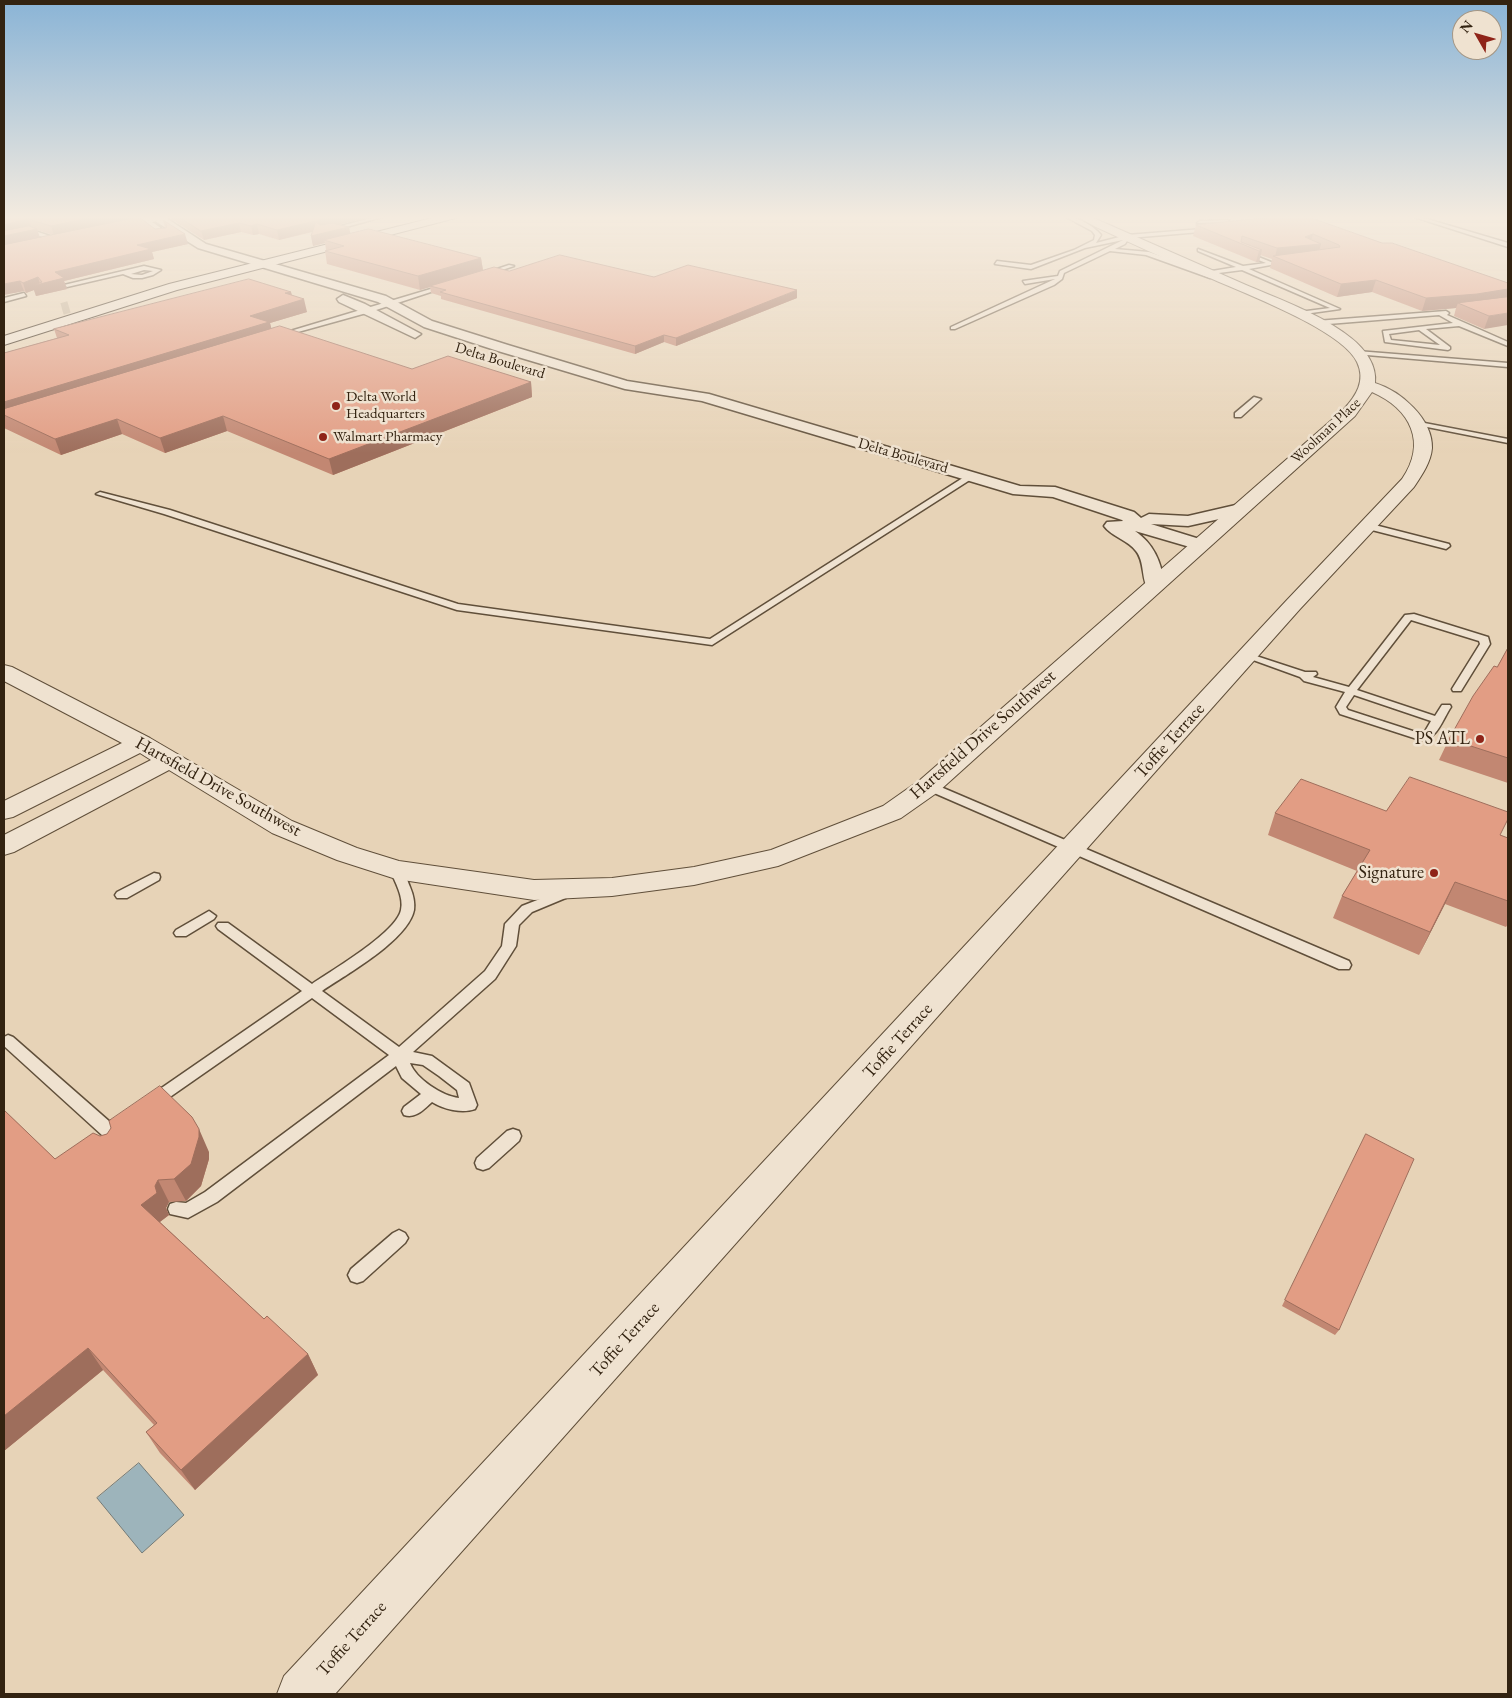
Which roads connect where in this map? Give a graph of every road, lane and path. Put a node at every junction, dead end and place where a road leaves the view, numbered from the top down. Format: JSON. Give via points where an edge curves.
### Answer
{"nodes":[{"id":1,"x":24,"y":295,"type":"edge"},
{"id":2,"x":112,"y":295,"type":"edge"},
{"id":3,"x":143,"y":295,"type":"edge"},
{"id":4,"x":333,"y":295,"type":"edge"},
{"id":5,"x":369,"y":295,"type":"edge"},
{"id":6,"x":417,"y":295,"type":"edge"},
{"id":7,"x":1025,"y":295,"type":"edge"},
{"id":8,"x":1257,"y":295,"type":"edge"},
{"id":9,"x":1305,"y":295,"type":"edge"},
{"id":10,"x":4,"y":300,"type":"edge"},
{"id":11,"x":389,"y":304,"type":"junction"},
{"id":12,"x":368,"y":311,"type":"junction"},
{"id":13,"x":1456,"y":312,"type":"edge"},
{"id":14,"x":1439,"y":313,"type":"junction"},
{"id":15,"x":1299,"y":314,"type":"junction"},
{"id":16,"x":1316,"y":323,"type":"junction"},
{"id":17,"x":1460,"y":324,"type":"junction"},
{"id":18,"x":4,"y":328,"type":"edge"},
{"id":19,"x":953,"y":328,"type":"dead end"},
{"id":20,"x":1420,"y":328,"type":"junction"},
{"id":21,"x":270,"y":339,"type":"edge"},
{"id":22,"x":431,"y":339,"type":"dead end"},
{"id":23,"x":4,"y":342,"type":"edge"},
{"id":24,"x":1508,"y":344,"type":"edge"},
{"id":25,"x":1357,"y":353,"type":"junction"},
{"id":26,"x":1508,"y":364,"type":"edge"},
{"id":27,"x":1368,"y":386,"type":"junction"},
{"id":28,"x":599,"y":392,"type":"dead end"},
{"id":29,"x":671,"y":394,"type":"junction"},
{"id":30,"x":1257,"y":399,"type":"dead end"},
{"id":31,"x":1238,"y":415,"type":"dead end"},
{"id":32,"x":1418,"y":423,"type":"junction"},
{"id":33,"x":1508,"y":441,"type":"edge"},
{"id":34,"x":972,"y":476,"type":"junction"},
{"id":35,"x":1019,"y":491,"type":"junction"},
{"id":36,"x":100,"y":494,"type":"dead end"},
{"id":37,"x":1240,"y":509,"type":"junction"},
{"id":38,"x":1128,"y":516,"type":"junction"},
{"id":39,"x":1108,"y":524,"type":"junction"},
{"id":40,"x":1368,"y":526,"type":"junction"},
{"id":41,"x":1142,"y":527,"type":"junction"},
{"id":42,"x":1200,"y":545,"type":"junction"},
{"id":43,"x":1446,"y":546,"type":"dead end"},
{"id":44,"x":1155,"y":585,"type":"junction"},
{"id":45,"x":1246,"y":656,"type":"junction"},
{"id":46,"x":4,"y":672,"type":"edge"},
{"id":47,"x":1457,"y":688,"type":"dead end"},
{"id":48,"x":1351,"y":691,"type":"junction"},
{"id":49,"x":1446,"y":707,"type":"dead end"},
{"id":50,"x":1437,"y":720,"type":"junction"},
{"id":51,"x":141,"y":743,"type":"junction"},
{"id":52,"x":170,"y":760,"type":"junction"},
{"id":53,"x":930,"y":786,"type":"junction"},
{"id":54,"x":4,"y":811,"type":"edge"},
{"id":55,"x":4,"y":846,"type":"edge"},
{"id":56,"x":1072,"y":849,"type":"junction"},
{"id":57,"x":396,"y":870,"type":"junction"},
{"id":58,"x":154,"y":877,"type":"dead end"},
{"id":59,"x":577,"y":888,"type":"junction"},
{"id":60,"x":122,"y":895,"type":"dead end"},
{"id":61,"x":210,"y":916,"type":"dead end"},
{"id":62,"x":223,"y":926,"type":"dead end"},
{"id":63,"x":181,"y":933,"type":"dead end"},
{"id":64,"x":1344,"y":964,"type":"dead end"},
{"id":65,"x":313,"y":991,"type":"junction"},
{"id":66,"x":8,"y":1041,"type":"dead end"},
{"id":67,"x":400,"y":1054,"type":"junction"},
{"id":68,"x":432,"y":1094,"type":"junction"},
{"id":69,"x":410,"y":1112,"type":"dead end"},
{"id":70,"x":109,"y":1132,"type":"junction"},
{"id":71,"x":514,"y":1136,"type":"dead end"},
{"id":72,"x":113,"y":1150,"type":"edge"},
{"id":73,"x":483,"y":1164,"type":"dead end"},
{"id":74,"x":176,"y":1209,"type":"dead end"},
{"id":75,"x":399,"y":1238,"type":"dead end"},
{"id":76,"x":357,"y":1275,"type":"dead end"},
{"id":77,"x":302,"y":1694,"type":"edge"}],
"edges":[{"from":1,"to":10,"type":"lane"},
{"from":2,"to":18,"type":"street"},
{"from":3,"to":23,"type":"street"},
{"from":4,"to":12,"type":"street","name":"Delta Boulevard"},
{"from":5,"to":11,"type":"street","name":"Delta Boulevard"},
{"from":6,"to":11,"type":"lane"},
{"from":7,"to":19,"type":"lane"},
{"from":8,"to":15,"type":"street","name":"Woolman Place"},
{"from":9,"to":15,"type":"lane","via":[[1337,309]]},
{"from":11,"to":12,"type":"lane"},
{"from":11,"to":29,"type":"street","name":"Delta Boulevard","via":[[428,324],[503,348],[625,385]]},
{"from":12,"to":21,"type":"lane"},
{"from":12,"to":22,"type":"street","name":"Delta Boulevard","via":[[404,330]]},
{"from":13,"to":14,"type":"lane"},
{"from":14,"to":16,"type":"lane"},
{"from":14,"to":17,"type":"lane"},
{"from":15,"to":16,"type":"street","name":"Woolman Place"},
{"from":16,"to":25,"type":"street","name":"Woolman Place","via":[[1346,341]]},
{"from":17,"to":20,"type":"lane"},
{"from":17,"to":24,"type":"lane"},
{"from":20,"to":20,"type":"lane","via":[[1411,329],[1384,332],[1388,342],[1448,348]]},
{"from":25,"to":26,"type":"lane"},
{"from":25,"to":27,"type":"street","name":"Woolman Place","via":[[1366,366]]},
{"from":27,"to":32,"type":"street","via":[[1390,395]]},
{"from":27,"to":37,"type":"street","name":"Woolman Place","via":[[1349,413]]},
{"from":28,"to":29,"type":"street","name":"Delta Boulevard"},
{"from":29,"to":34,"type":"street","name":"Delta Boulevard","via":[[704,397]]},
{"from":30,"to":31,"type":"lane"},
{"from":32,"to":33,"type":"lane"},
{"from":32,"to":40,"type":"street","name":"Toffie Terrace","via":[[1424,443],[1421,462],[1408,483]]},
{"from":34,"to":35,"type":"street","name":"Delta Boulevard"},
{"from":34,"to":36,"type":"lane","via":[[712,642],[457,607],[167,512]]},
{"from":35,"to":38,"type":"street","name":"Delta Boulevard","via":[[1055,492]]},
{"from":35,"to":39,"type":"street","name":"Delta Boulevard","via":[[1039,504]]},
{"from":37,"to":38,"type":"street","via":[[1188,521]]},
{"from":37,"to":42,"type":"street","name":"Woolman Place"},
{"from":38,"to":41,"type":"street","name":"Delta Boulevard"},
{"from":39,"to":41,"type":"street","name":"Delta Boulevard"},
{"from":39,"to":44,"type":"street","via":[[1129,534],[1147,550],[1154,569]]},
{"from":40,"to":43,"type":"lane"},
{"from":40,"to":45,"type":"street","name":"Toffie Terrace"},
{"from":41,"to":42,"type":"street","name":"Delta Boulevard"},
{"from":42,"to":44,"type":"street","name":"Hartsfield Drive Southwest"},
{"from":44,"to":53,"type":"street","name":"Hartsfield Drive Southwest"},
{"from":45,"to":48,"type":"lane"},
{"from":45,"to":56,"type":"street","name":"Toffie Terrace"},
{"from":46,"to":51,"type":"street","name":"Hartsfield Drive Southwest"},
{"from":47,"to":48,"type":"lane","via":[[1485,644],[1484,639],[1408,617]]},
{"from":48,"to":50,"type":"lane"},
{"from":48,"to":50,"type":"lane","via":[[1342,703],[1344,712],[1421,738],[1428,736]]},
{"from":49,"to":50,"type":"lane"},
{"from":51,"to":52,"type":"street","name":"Hartsfield Drive Southwest"},
{"from":51,"to":54,"type":"street"},
{"from":52,"to":55,"type":"street"},
{"from":52,"to":57,"type":"street","name":"Hartsfield Drive Southwest","via":[[282,827]]},
{"from":53,"to":56,"type":"lane"},
{"from":53,"to":59,"type":"street","name":"Hartsfield Drive Southwest","via":[[892,812],[778,857],[694,876],[612,887]]},
{"from":56,"to":64,"type":"lane"},
{"from":56,"to":77,"type":"street","name":"Toffie Terrace"},
{"from":57,"to":59,"type":"street","name":"Hartsfield Drive Southwest","via":[[534,890]]},
{"from":57,"to":65,"type":"lane","via":[[406,891],[408,912],[400,927]]},
{"from":58,"to":60,"type":"lane"},
{"from":59,"to":67,"type":"lane","via":[[527,909],[512,924],[509,946],[490,975]]},
{"from":61,"to":63,"type":"lane"},
{"from":62,"to":65,"type":"lane"},
{"from":65,"to":67,"type":"lane"},
{"from":65,"to":70,"type":"lane"},
{"from":66,"to":70,"type":"lane"},
{"from":67,"to":68,"type":"lane","via":[[407,1074]]},
{"from":67,"to":68,"type":"lane","via":[[427,1060],[464,1087],[469,1105],[444,1102]]},
{"from":67,"to":74,"type":"lane","via":[[211,1197],[188,1211]]},
{"from":68,"to":69,"type":"lane"},
{"from":70,"to":72,"type":"lane"},
{"from":71,"to":73,"type":"lane"},
{"from":75,"to":76,"type":"lane"}]}
